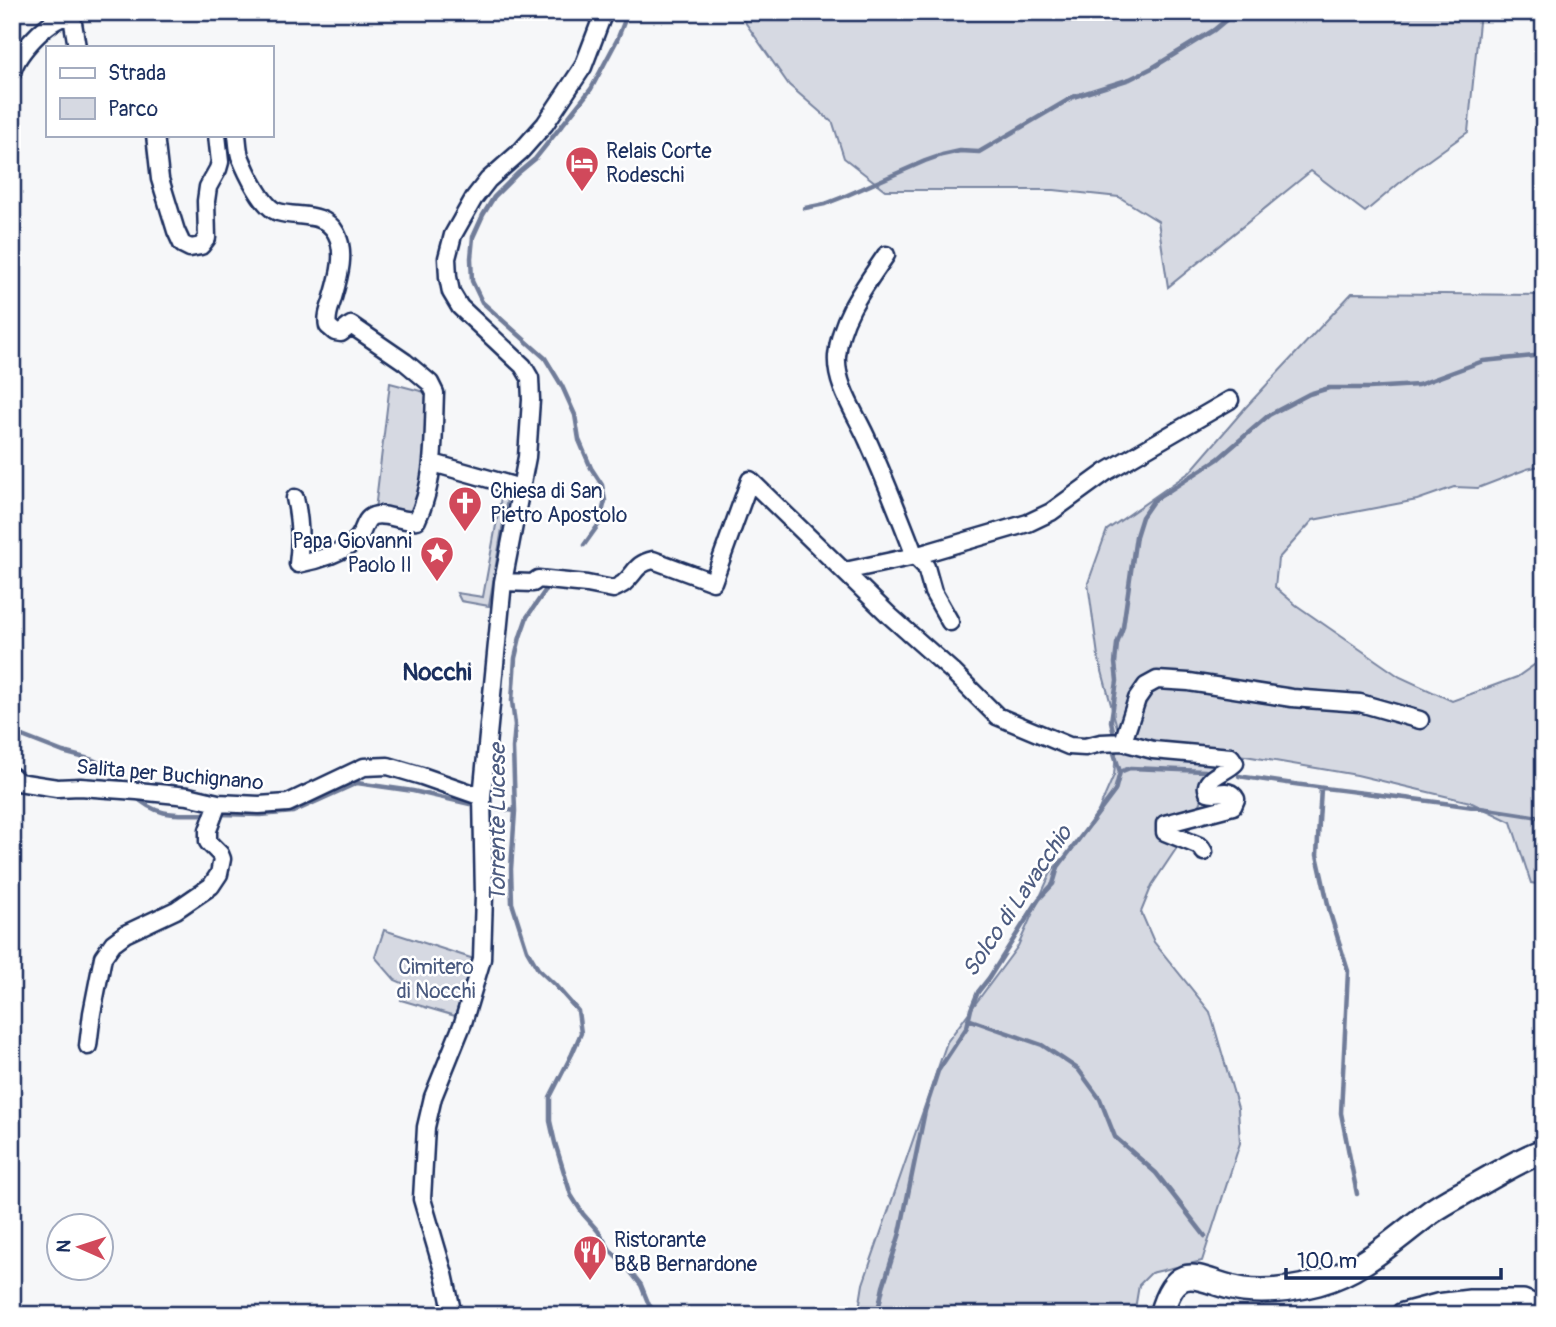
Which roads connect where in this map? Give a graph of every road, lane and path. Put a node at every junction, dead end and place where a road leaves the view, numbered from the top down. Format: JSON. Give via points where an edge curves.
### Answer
{"nodes":[{"id":1,"x":604,"y":12,"type":"edge"},
{"id":2,"x":77,"y":46,"type":"edge"},
{"id":3,"x":12,"y":73,"type":"edge"},
{"id":4,"x":155,"y":136,"type":"edge"},
{"id":5,"x":217,"y":136,"type":"edge"},
{"id":6,"x":237,"y":136,"type":"edge"},
{"id":7,"x":886,"y":256,"type":"dead end"},
{"id":8,"x":1230,"y":400,"type":"dead end"},
{"id":9,"x":433,"y":463,"type":"junction"},
{"id":10,"x":521,"y":488,"type":"junction"},
{"id":11,"x":295,"y":498,"type":"dead end"},
{"id":12,"x":915,"y":556,"type":"junction"},
{"id":13,"x":845,"y":571,"type":"junction"},
{"id":14,"x":503,"y":582,"type":"junction"},
{"id":15,"x":950,"y":622,"type":"dead end"},
{"id":16,"x":1420,"y":720,"type":"dead end"},
{"id":17,"x":1123,"y":742,"type":"junction"},
{"id":18,"x":12,"y":776,"type":"edge"},
{"id":19,"x":482,"y":797,"type":"junction"},
{"id":20,"x":218,"y":803,"type":"junction"},
{"id":21,"x":1204,"y":852,"type":"dead end"},
{"id":22,"x":88,"y":1046,"type":"dead end"},
{"id":23,"x":1544,"y":1151,"type":"edge"},
{"id":24,"x":1544,"y":1311,"type":"edge"},
{"id":25,"x":453,"y":1315,"type":"edge"},
{"id":26,"x":1161,"y":1315,"type":"edge"},
{"id":27,"x":1403,"y":1315,"type":"edge"}],
"edges":[{"from":1,"to":10,"type":"street","via":[[583,66],[545,124],[474,198],[453,234],[447,258],[451,292],[460,307],[530,378]]},
{"from":2,"to":3,"type":"street","via":[[73,23],[68,16],[60,17],[33,39]]},
{"from":4,"to":5,"type":"street","via":[[160,179],[182,244],[190,248],[201,246],[207,237],[208,187],[220,162]]},
{"from":6,"to":9,"type":"street","via":[[239,154],[269,208],[317,217],[337,234],[342,253],[328,326],[341,333],[351,326],[430,383],[435,393]]},
{"from":7,"to":12,"type":"street","via":[[852,307],[837,357],[841,382]]},
{"from":8,"to":12,"type":"street","via":[[1106,472],[1051,512]]},
{"from":9,"to":10,"type":"street"},
{"from":9,"to":11,"type":"street","via":[[416,520],[374,516],[347,547],[312,562],[298,564]]},
{"from":10,"to":14,"type":"street"},
{"from":12,"to":13,"type":"street"},
{"from":12,"to":15,"type":"street","via":[[926,567],[933,592]]},
{"from":13,"to":14,"type":"street","via":[[750,480],[713,582],[653,560],[643,562],[613,589],[538,579],[533,583]]},
{"from":13,"to":17,"type":"street","via":[[997,716],[1069,746]]},
{"from":14,"to":19,"type":"street"},
{"from":16,"to":17,"type":"street","via":[[1360,703],[1157,680],[1137,699]]},
{"from":17,"to":21,"type":"street","via":[[1153,750],[1231,757],[1236,762],[1207,786],[1210,793],[1233,794],[1236,801],[1231,808],[1165,824],[1165,832]]},
{"from":18,"to":20,"type":"street","name":"Salita per Buchignano","via":[[18,782],[57,788],[137,791]]},
{"from":19,"to":20,"type":"street","name":"Salita per Buchignano","via":[[388,766],[364,767],[288,803]]},
{"from":19,"to":25,"type":"street","via":[[482,959],[426,1126],[422,1199]]},
{"from":20,"to":22,"type":"street","via":[[208,842],[222,859],[219,874],[211,886],[176,910],[113,943],[103,957]]},
{"from":23,"to":26,"type":"main road","via":[[1524,1157],[1435,1209],[1335,1279],[1275,1291],[1243,1290],[1197,1276],[1181,1279]]},
{"from":24,"to":27,"type":"main road","via":[[1523,1302],[1470,1302]]}]}
